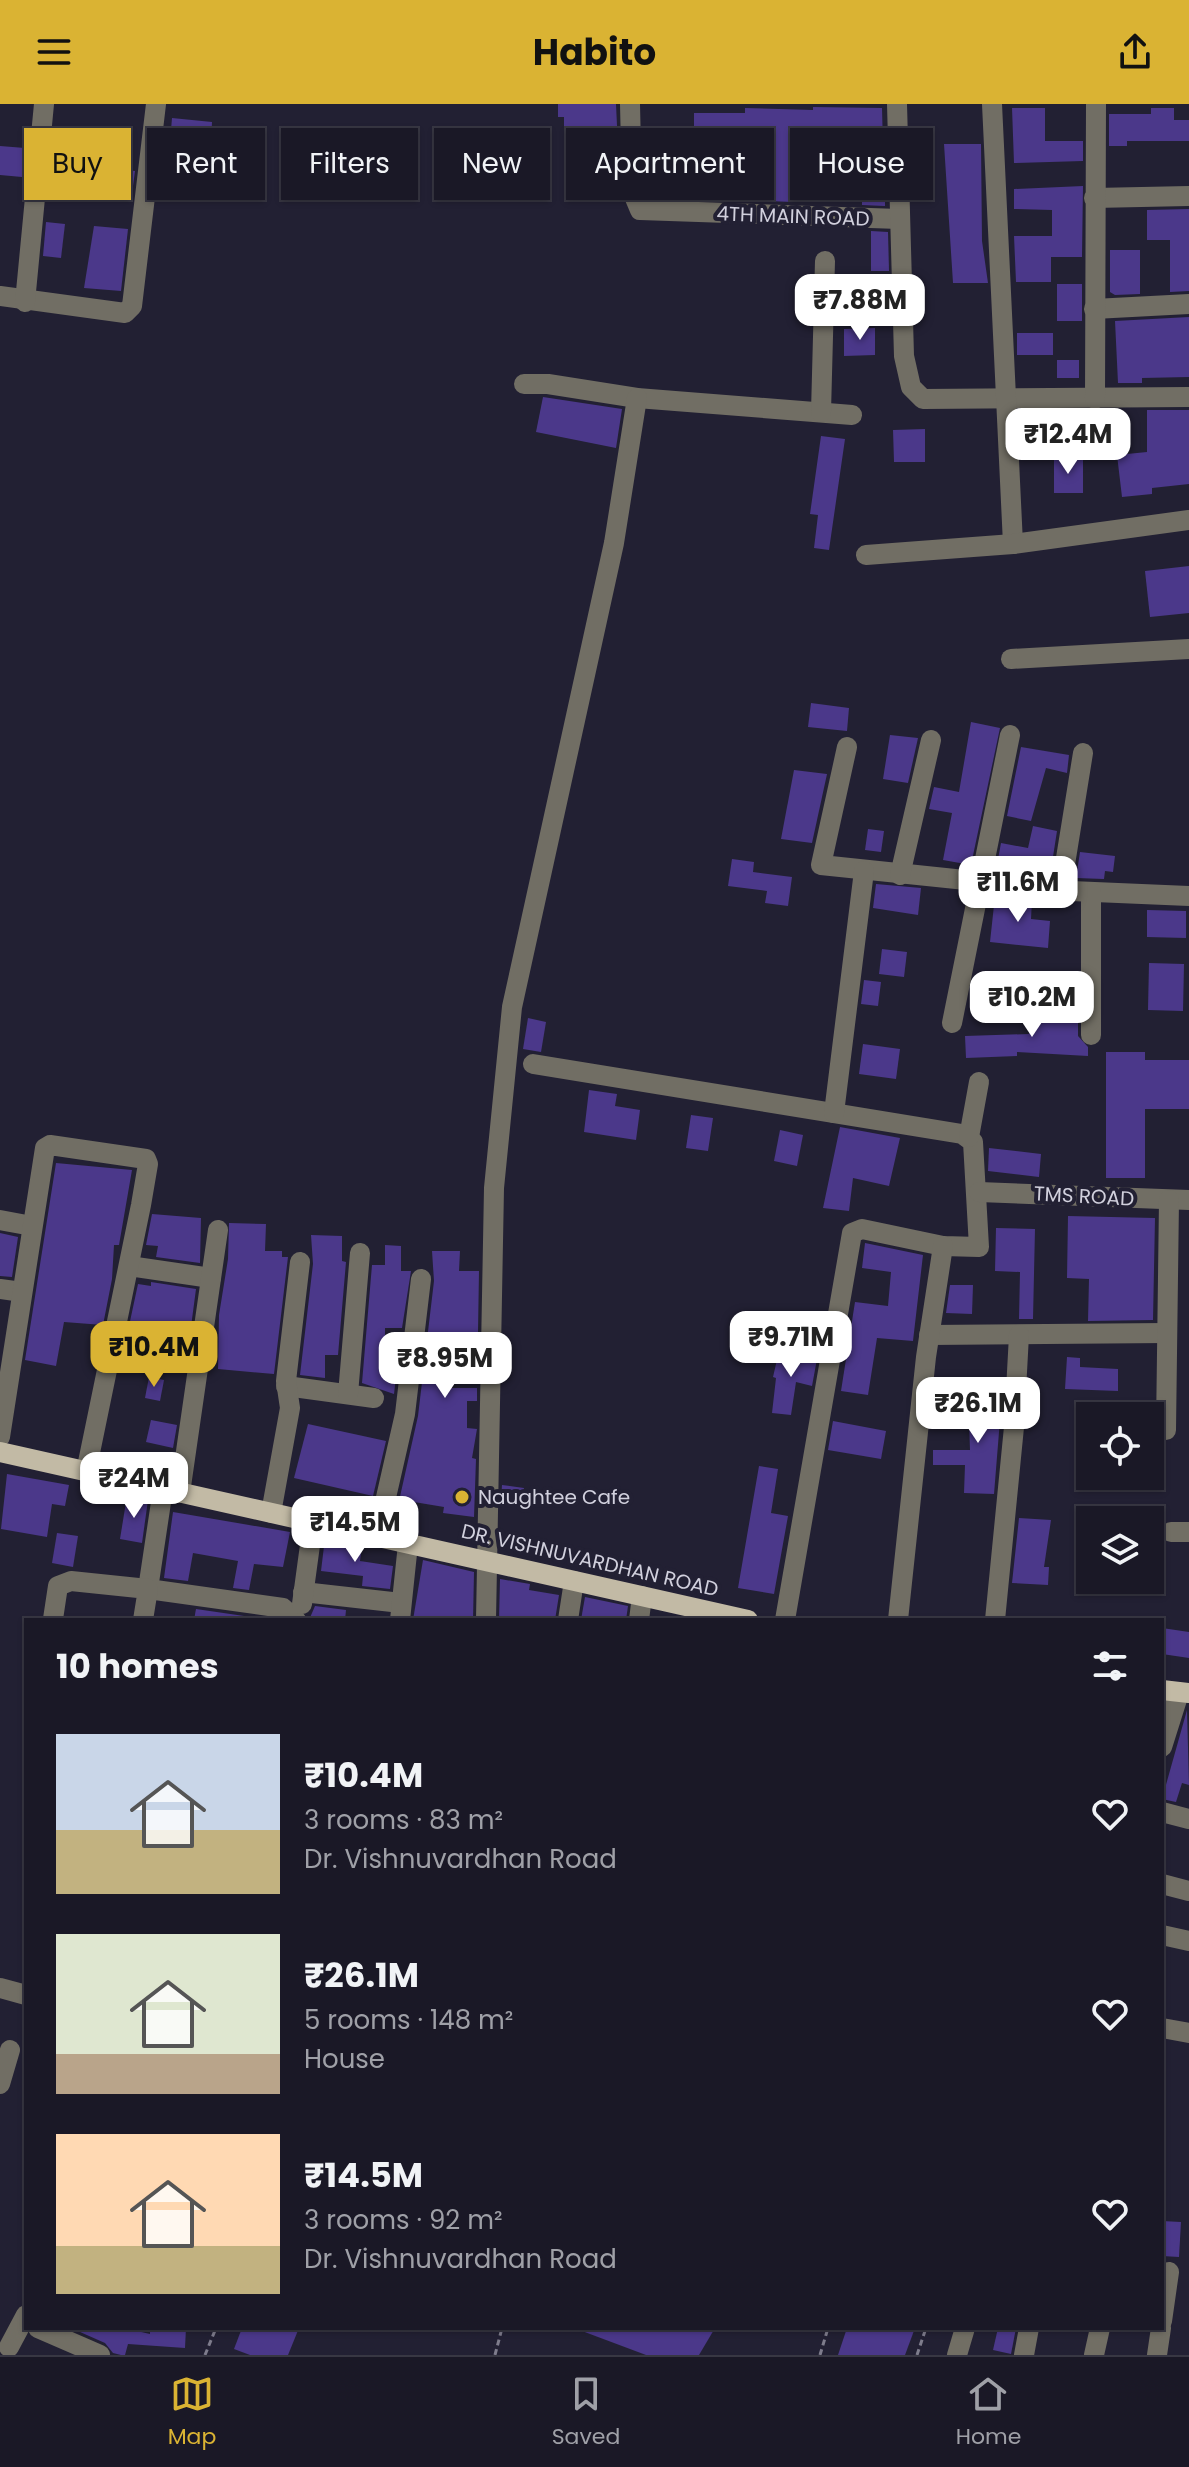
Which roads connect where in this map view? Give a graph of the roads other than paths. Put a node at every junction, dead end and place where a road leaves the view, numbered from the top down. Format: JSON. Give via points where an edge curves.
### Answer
{"nodes":[{"id":1,"x":44,"y":104,"type":"edge"},
{"id":2,"x":156,"y":104,"type":"edge"},
{"id":3,"x":630,"y":104,"type":"edge"},
{"id":4,"x":897,"y":104,"type":"edge"},
{"id":5,"x":992,"y":104,"type":"edge"},
{"id":6,"x":1096,"y":104,"type":"edge"},
{"id":7,"x":1189,"y":196,"type":"edge"},
{"id":8,"x":1094,"y":198,"type":"junction"},
{"id":9,"x":899,"y":219,"type":"junction"},
{"id":10,"x":825,"y":261,"type":"dead end"},
{"id":11,"x":0,"y":296,"type":"edge"},
{"id":12,"x":25,"y":302,"type":"junction"},
{"id":13,"x":1189,"y":304,"type":"edge"},
{"id":14,"x":1094,"y":309,"type":"junction"},
{"id":15,"x":524,"y":384,"type":"dead end"},
{"id":16,"x":1189,"y":397,"type":"edge"},
{"id":17,"x":637,"y":398,"type":"junction"},
{"id":18,"x":1006,"y":399,"type":"junction"},
{"id":19,"x":1095,"y":399,"type":"junction"},
{"id":20,"x":821,"y":412,"type":"junction"},
{"id":21,"x":852,"y":415,"type":"dead end"},
{"id":22,"x":1189,"y":520,"type":"edge"},
{"id":23,"x":1013,"y":544,"type":"junction"},
{"id":24,"x":866,"y":555,"type":"dead end"},
{"id":25,"x":1189,"y":649,"type":"edge"},
{"id":26,"x":1011,"y":659,"type":"dead end"},
{"id":27,"x":1010,"y":735,"type":"dead end"},
{"id":28,"x":931,"y":740,"type":"dead end"},
{"id":29,"x":847,"y":747,"type":"dead end"},
{"id":30,"x":1083,"y":753,"type":"dead end"},
{"id":31,"x":864,"y":871,"type":"junction"},
{"id":32,"x":900,"y":875,"type":"junction"},
{"id":33,"x":980,"y":881,"type":"junction"},
{"id":34,"x":1061,"y":889,"type":"junction"},
{"id":35,"x":1091,"y":892,"type":"junction"},
{"id":36,"x":1189,"y":896,"type":"edge"},
{"id":37,"x":952,"y":1023,"type":"dead end"},
{"id":38,"x":1091,"y":1035,"type":"dead end"},
{"id":39,"x":533,"y":1064,"type":"dead end"},
{"id":40,"x":979,"y":1082,"type":"dead end"},
{"id":41,"x":834,"y":1113,"type":"junction"},
{"id":42,"x":969,"y":1137,"type":"junction"},
{"id":43,"x":979,"y":1192,"type":"junction"},
{"id":44,"x":1179,"y":1200,"type":"edge"},
{"id":45,"x":0,"y":1220,"type":"edge"},
{"id":46,"x":32,"y":1226,"type":"junction"},
{"id":47,"x":218,"y":1230,"type":"dead end"},
{"id":48,"x":943,"y":1246,"type":"junction"},
{"id":49,"x":360,"y":1253,"type":"dead end"},
{"id":50,"x":300,"y":1262,"type":"dead end"},
{"id":51,"x":129,"y":1266,"type":"junction"},
{"id":52,"x":211,"y":1278,"type":"junction"},
{"id":53,"x":421,"y":1279,"type":"dead end"},
{"id":54,"x":0,"y":1289,"type":"edge"},
{"id":55,"x":22,"y":1292,"type":"junction"},
{"id":56,"x":1167,"y":1333,"type":"junction"},
{"id":57,"x":929,"y":1335,"type":"junction"},
{"id":58,"x":1019,"y":1335,"type":"junction"},
{"id":59,"x":6,"y":1354,"type":"edge"},
{"id":60,"x":286,"y":1386,"type":"junction"},
{"id":61,"x":348,"y":1394,"type":"junction"},
{"id":62,"x":374,"y":1398,"type":"dead end"},
{"id":63,"x":1166,"y":1430,"type":"dead end"},
{"id":64,"x":0,"y":1437,"type":"edge"},
{"id":65,"x":0,"y":1452,"type":"edge"},
{"id":66,"x":86,"y":1472,"type":"junction"},
{"id":67,"x":172,"y":1491,"type":"junction"},
{"id":68,"x":271,"y":1513,"type":"junction"},
{"id":69,"x":313,"y":1523,"type":"junction"},
{"id":70,"x":377,"y":1537,"type":"junction"},
{"id":71,"x":408,"y":1544,"type":"junction"},
{"id":72,"x":489,"y":1562,"type":"junction"},
{"id":73,"x":574,"y":1581,"type":"junction"},
{"id":74,"x":148,"y":1589,"type":"junction"},
{"id":75,"x":303,"y":1592,"type":"junction"},
{"id":76,"x":642,"y":1596,"type":"junction"},
{"id":77,"x":400,"y":1612,"type":"edge"},
{"id":78,"x":724,"y":1617,"type":"edge"},
{"id":79,"x":53,"y":1618,"type":"edge"},
{"id":80,"x":143,"y":1618,"type":"edge"},
{"id":81,"x":296,"y":1618,"type":"edge"},
{"id":82,"x":298,"y":1618,"type":"edge"},
{"id":83,"x":486,"y":1618,"type":"edge"},
{"id":84,"x":568,"y":1618,"type":"edge"},
{"id":85,"x":639,"y":1618,"type":"edge"},
{"id":86,"x":785,"y":1618,"type":"edge"},
{"id":87,"x":898,"y":1618,"type":"edge"},
{"id":88,"x":995,"y":1618,"type":"edge"},
{"id":89,"x":1177,"y":1692,"type":"edge"},
{"id":90,"x":1164,"y":1740,"type":"edge"},
{"id":91,"x":1164,"y":1813,"type":"edge"},
{"id":92,"x":1189,"y":1819,"type":"edge"},
{"id":93,"x":1164,"y":1885,"type":"edge"},
{"id":94,"x":1189,"y":1891,"type":"edge"},
{"id":95,"x":1164,"y":1935,"type":"edge"},
{"id":96,"x":1189,"y":1941,"type":"edge"},
{"id":97,"x":0,"y":1988,"type":"edge"},
{"id":98,"x":24,"y":1994,"type":"edge"},
{"id":99,"x":1164,"y":2028,"type":"edge"},
{"id":100,"x":1189,"y":2033,"type":"edge"},
{"id":101,"x":10,"y":2050,"type":"dead end"},
{"id":102,"x":0,"y":2084,"type":"edge"},
{"id":103,"x":1173,"y":2272,"type":"edge"},
{"id":104,"x":1164,"y":2312,"type":"edge"},
{"id":105,"x":24,"y":2327,"type":"edge"},
{"id":106,"x":45,"y":2330,"type":"edge"},
{"id":107,"x":964,"y":2330,"type":"edge"},
{"id":108,"x":1029,"y":2330,"type":"edge"},
{"id":109,"x":1100,"y":2330,"type":"edge"},
{"id":110,"x":1161,"y":2330,"type":"edge"},
{"id":111,"x":9,"y":2347,"type":"dead end"},
{"id":112,"x":100,"y":2355,"type":"edge"},
{"id":113,"x":957,"y":2355,"type":"edge"},
{"id":114,"x":1024,"y":2355,"type":"edge"},
{"id":115,"x":1094,"y":2355,"type":"edge"},
{"id":116,"x":1157,"y":2355,"type":"edge"}],
"edges":[{"from":1,"to":12,"type":"street"},
{"from":2,"to":12,"type":"street","via":[[132,306],[125,313]]},
{"from":3,"to":9,"type":"street","name":"4TH MAIN ROAD","via":[[632,191],[640,210]]},
{"from":4,"to":9,"type":"street"},
{"from":5,"to":18,"type":"street"},
{"from":6,"to":8,"type":"street"},
{"from":7,"to":8,"type":"street"},
{"from":8,"to":14,"type":"street"},
{"from":9,"to":18,"type":"street","via":[[904,356],[911,387],[923,399]]},
{"from":10,"to":20,"type":"street"},
{"from":11,"to":12,"type":"street"},
{"from":13,"to":14,"type":"street"},
{"from":14,"to":19,"type":"street"},
{"from":15,"to":17,"type":"street"},
{"from":16,"to":19,"type":"street"},
{"from":17,"to":20,"type":"street"},
{"from":17,"to":72,"type":"street","via":[[614,543],[512,1007],[494,1188]]},
{"from":18,"to":19,"type":"street"},
{"from":18,"to":23,"type":"street"},
{"from":20,"to":21,"type":"street"},
{"from":22,"to":23,"type":"street"},
{"from":23,"to":24,"type":"street"},
{"from":25,"to":26,"type":"street"},
{"from":27,"to":33,"type":"street"},
{"from":28,"to":32,"type":"street"},
{"from":29,"to":31,"type":"street","via":[[821,865]]},
{"from":30,"to":34,"type":"street"},
{"from":31,"to":32,"type":"street"},
{"from":31,"to":41,"type":"street"},
{"from":32,"to":33,"type":"street"},
{"from":33,"to":34,"type":"street"},
{"from":33,"to":37,"type":"street"},
{"from":34,"to":35,"type":"street"},
{"from":35,"to":36,"type":"street"},
{"from":35,"to":38,"type":"street"},
{"from":39,"to":41,"type":"street"},
{"from":40,"to":42,"type":"street"},
{"from":41,"to":42,"type":"street"},
{"from":42,"to":43,"type":"street"},
{"from":43,"to":44,"type":"street","name":"TMS ROAD"},
{"from":43,"to":48,"type":"street","via":[[979,1247]]},
{"from":44,"to":56,"type":"street"},
{"from":45,"to":46,"type":"street"},
{"from":46,"to":51,"type":"street","via":[[46,1146],[146,1159]]},
{"from":46,"to":55,"type":"street"},
{"from":47,"to":52,"type":"street"},
{"from":48,"to":57,"type":"street"},
{"from":48,"to":86,"type":"street","via":[[862,1229],[852,1233]]},
{"from":49,"to":61,"type":"street"},
{"from":50,"to":60,"type":"street"},
{"from":51,"to":52,"type":"street"},
{"from":51,"to":66,"type":"street"},
{"from":52,"to":67,"type":"street"},
{"from":53,"to":70,"type":"street","via":[[405,1414]]},
{"from":54,"to":55,"type":"street"},
{"from":55,"to":59,"type":"street"},
{"from":56,"to":58,"type":"street"},
{"from":56,"to":63,"type":"street"},
{"from":57,"to":58,"type":"street"},
{"from":57,"to":87,"type":"street"},
{"from":58,"to":88,"type":"street"},
{"from":59,"to":64,"type":"street"},
{"from":60,"to":61,"type":"street"},
{"from":60,"to":68,"type":"street","via":[[290,1408]]},
{"from":61,"to":62,"type":"street"},
{"from":65,"to":66,"type":"main road","name":"DR. VISHNUVARDHAN ROAD"},
{"from":66,"to":67,"type":"main road","name":"DR. VISHNUVARDHAN ROAD"},
{"from":67,"to":68,"type":"main road","name":"DR. VISHNUVARDHAN ROAD"},
{"from":67,"to":74,"type":"street"},
{"from":68,"to":69,"type":"main road","name":"DR. VISHNUVARDHAN ROAD"},
{"from":69,"to":70,"type":"main road","name":"DR. VISHNUVARDHAN ROAD"},
{"from":69,"to":75,"type":"street"},
{"from":70,"to":71,"type":"main road","name":"DR. VISHNUVARDHAN ROAD"},
{"from":71,"to":72,"type":"main road","name":"DR. VISHNUVARDHAN ROAD"},
{"from":71,"to":77,"type":"street"},
{"from":72,"to":73,"type":"main road","name":"DR. VISHNUVARDHAN ROAD"},
{"from":72,"to":83,"type":"street"},
{"from":73,"to":76,"type":"main road","name":"DR. VISHNUVARDHAN ROAD"},
{"from":73,"to":84,"type":"street"},
{"from":74,"to":79,"type":"street","via":[[64,1581],[58,1586]]},
{"from":74,"to":80,"type":"street"},
{"from":74,"to":81,"type":"street","via":[[283,1608]]},
{"from":75,"to":77,"type":"street"},
{"from":75,"to":82,"type":"street"},
{"from":76,"to":78,"type":"main road","name":"DR. VISHNUVARDHAN ROAD"},
{"from":76,"to":85,"type":"street"},
{"from":89,"to":90,"type":"street"},
{"from":91,"to":92,"type":"street"},
{"from":93,"to":94,"type":"street"},
{"from":95,"to":96,"type":"street"},
{"from":97,"to":98,"type":"street"},
{"from":99,"to":100,"type":"street"},
{"from":101,"to":102,"type":"street"},
{"from":103,"to":104,"type":"street"},
{"from":105,"to":111,"type":"street"},
{"from":106,"to":112,"type":"street"},
{"from":107,"to":113,"type":"street"},
{"from":108,"to":114,"type":"street"},
{"from":109,"to":115,"type":"street"},
{"from":110,"to":116,"type":"street"}]}
